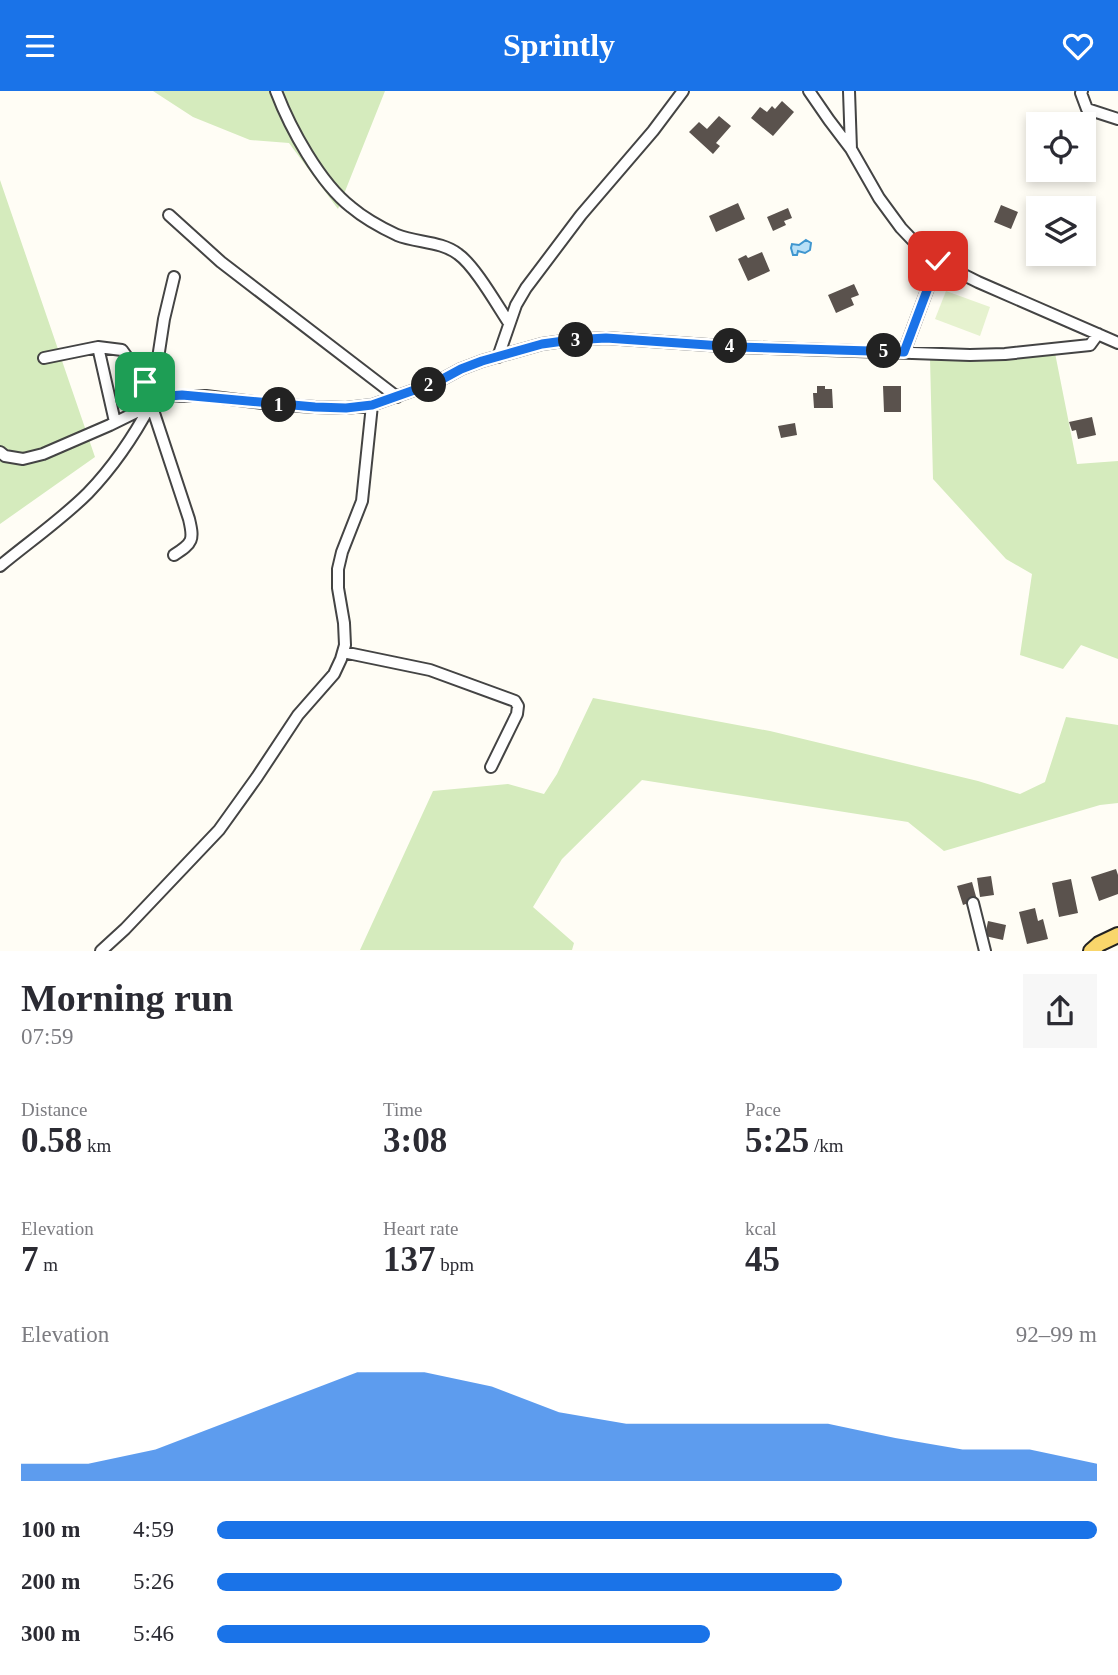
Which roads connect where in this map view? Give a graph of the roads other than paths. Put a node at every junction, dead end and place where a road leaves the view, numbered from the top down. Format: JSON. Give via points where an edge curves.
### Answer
{"nodes":[{"id":1,"x":276,"y":91,"type":"edge"},
{"id":2,"x":683,"y":91,"type":"edge"},
{"id":3,"x":810,"y":91,"type":"edge"},
{"id":4,"x":849,"y":91,"type":"edge"},
{"id":5,"x":1082,"y":91,"type":"edge"},
{"id":6,"x":1118,"y":119,"type":"edge"},
{"id":7,"x":851,"y":149,"type":"junction"},
{"id":8,"x":169,"y":215,"type":"dead end"},
{"id":9,"x":938,"y":261,"type":"junction"},
{"id":10,"x":174,"y":277,"type":"dead end"},
{"id":11,"x":509,"y":323,"type":"junction"},
{"id":12,"x":1098,"y":334,"type":"junction"},
{"id":13,"x":1118,"y":343,"type":"edge"},
{"id":14,"x":98,"y":347,"type":"junction"},
{"id":15,"x":904,"y":352,"type":"junction"},
{"id":16,"x":498,"y":357,"type":"junction"},
{"id":17,"x":44,"y":358,"type":"dead end"},
{"id":18,"x":397,"y":397,"type":"junction"},
{"id":19,"x":152,"y":398,"type":"junction"},
{"id":20,"x":372,"y":405,"type":"junction"},
{"id":21,"x":115,"y":422,"type":"junction"},
{"id":22,"x":0,"y":452,"type":"edge"},
{"id":23,"x":174,"y":555,"type":"dead end"},
{"id":24,"x":0,"y":566,"type":"edge"},
{"id":25,"x":343,"y":652,"type":"junction"},
{"id":26,"x":491,"y":767,"type":"dead end"},
{"id":27,"x":973,"y":903,"type":"dead end"},
{"id":28,"x":1116,"y":940,"type":"edge"},
{"id":29,"x":101,"y":950,"type":"edge"},
{"id":30,"x":985,"y":950,"type":"edge"},
{"id":31,"x":1091,"y":950,"type":"edge"}],
"edges":[{"from":1,"to":11,"type":"street","via":[[308,155],[351,207],[398,235],[459,254]]},
{"from":2,"to":11,"type":"street","via":[[547,258]]},
{"from":3,"to":7,"type":"street"},
{"from":4,"to":7,"type":"street"},
{"from":5,"to":6,"type":"street","via":[[1087,109]]},
{"from":7,"to":9,"type":"street","via":[[901,228]]},
{"from":8,"to":18,"type":"street","via":[[221,262]]},
{"from":9,"to":12,"type":"street"},
{"from":9,"to":15,"type":"street"},
{"from":10,"to":19,"type":"street"},
{"from":11,"to":16,"type":"street"},
{"from":12,"to":13,"type":"street"},
{"from":12,"to":15,"type":"street","via":[[1090,345],[1016,352]]},
{"from":14,"to":17,"type":"street"},
{"from":14,"to":19,"type":"street","via":[[122,350]]},
{"from":14,"to":21,"type":"street"},
{"from":15,"to":16,"type":"street","via":[[606,338],[542,344]]},
{"from":16,"to":18,"type":"street"},
{"from":18,"to":20,"type":"street"},
{"from":19,"to":20,"type":"street","via":[[182,395],[315,407]]},
{"from":19,"to":21,"type":"street"},
{"from":19,"to":23,"type":"street","via":[[193,535],[190,544]]},
{"from":19,"to":24,"type":"street","via":[[125,447],[87,494]]},
{"from":20,"to":25,"type":"street","via":[[362,501],[338,569]]},
{"from":21,"to":22,"type":"street","via":[[43,454],[23,459]]},
{"from":25,"to":26,"type":"street","via":[[430,670],[515,701],[517,713]]},
{"from":25,"to":29,"type":"street","via":[[334,674],[298,715],[219,830]]},
{"from":27,"to":30,"type":"street"},
{"from":28,"to":31,"type":"main road"}]}
